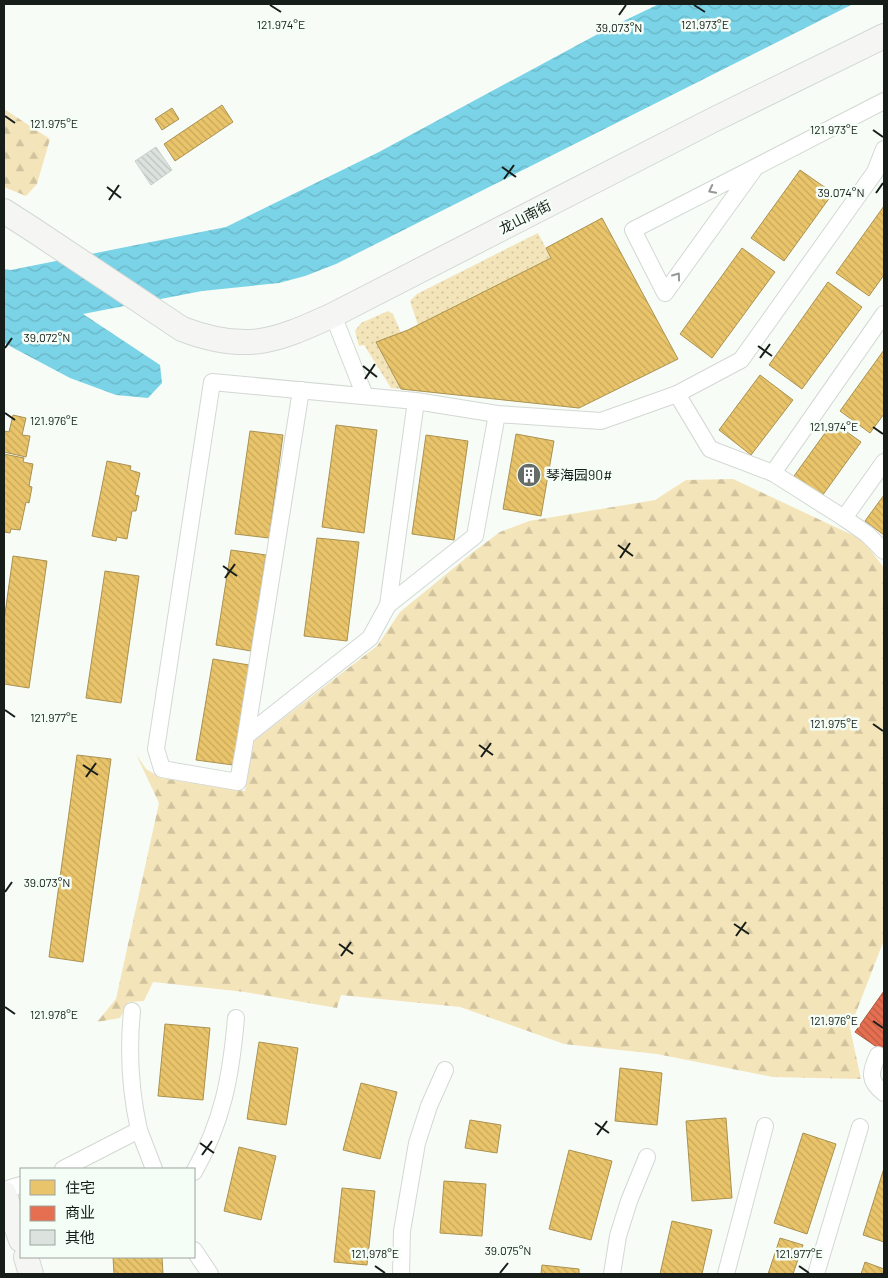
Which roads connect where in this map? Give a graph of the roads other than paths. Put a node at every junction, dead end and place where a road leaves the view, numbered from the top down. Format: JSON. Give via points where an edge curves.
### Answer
{"nodes":[{"id":1,"x":884,"y":36,"type":"edge"},
{"id":2,"x":884,"y":102,"type":"edge"},
{"id":3,"x":884,"y":149,"type":"edge"},
{"id":4,"x":756,"y":168,"type":"junction"},
{"id":5,"x":4,"y":211,"type":"edge"},
{"id":6,"x":884,"y":314,"type":"edge"},
{"id":7,"x":333,"y":315,"type":"junction"},
{"id":8,"x":301,"y":390,"type":"junction"},
{"id":9,"x":677,"y":394,"type":"junction"},
{"id":10,"x":365,"y":396,"type":"junction"},
{"id":11,"x":416,"y":401,"type":"junction"},
{"id":12,"x":496,"y":414,"type":"junction"},
{"id":13,"x":884,"y":462,"type":"edge"},
{"id":14,"x":772,"y":473,"type":"junction"},
{"id":15,"x":844,"y":518,"type":"junction"},
{"id":16,"x":884,"y":551,"type":"edge"},
{"id":17,"x":388,"y":605,"type":"junction"},
{"id":18,"x":246,"y":736,"type":"junction"},
{"id":19,"x":132,"y":1011,"type":"dead end"},
{"id":20,"x":236,"y":1018,"type":"dead end"},
{"id":21,"x":878,"y":1056,"type":"dead end"},
{"id":22,"x":445,"y":1070,"type":"dead end"},
{"id":23,"x":884,"y":1093,"type":"edge"},
{"id":24,"x":765,"y":1126,"type":"dead end"},
{"id":25,"x":860,"y":1127,"type":"dead end"},
{"id":26,"x":139,"y":1130,"type":"junction"},
{"id":27,"x":647,"y":1157,"type":"dead end"},
{"id":28,"x":65,"y":1168,"type":"edge"},
{"id":29,"x":154,"y":1168,"type":"edge"},
{"id":30,"x":195,"y":1170,"type":"edge"},
{"id":31,"x":20,"y":1185,"type":"edge"},
{"id":32,"x":4,"y":1191,"type":"edge"},
{"id":33,"x":20,"y":1237,"type":"edge"},
{"id":34,"x":195,"y":1252,"type":"edge"},
{"id":35,"x":26,"y":1258,"type":"edge"},
{"id":36,"x":31,"y":1274,"type":"edge"},
{"id":37,"x":210,"y":1274,"type":"edge"},
{"id":38,"x":401,"y":1274,"type":"edge"},
{"id":39,"x":612,"y":1274,"type":"edge"},
{"id":40,"x":726,"y":1274,"type":"edge"},
{"id":41,"x":816,"y":1274,"type":"edge"}],
"edges":[{"from":1,"to":7,"type":"street","name":"龙山南街"},
{"from":2,"to":4,"type":"street"},
{"from":3,"to":9,"type":"street","via":[[876,172],[741,360]]},
{"from":4,"to":4,"type":"street","one_way":true,"via":[[633,230],[664,293],[670,285]]},
{"from":5,"to":7,"type":"street","name":"龙山南街","via":[[182,329],[208,338],[238,343],[265,341],[290,335]]},
{"from":6,"to":14,"type":"street"},
{"from":7,"to":10,"type":"street"},
{"from":8,"to":10,"type":"street"},
{"from":8,"to":18,"type":"street"},
{"from":8,"to":18,"type":"street","via":[[212,382],[156,749],[162,769],[238,782]]},
{"from":9,"to":12,"type":"street","via":[[601,421]]},
{"from":9,"to":14,"type":"street","via":[[710,449]]},
{"from":10,"to":11,"type":"street"},
{"from":11,"to":12,"type":"street"},
{"from":11,"to":17,"type":"street"},
{"from":12,"to":17,"type":"street","via":[[475,536]]},
{"from":13,"to":15,"type":"street"},
{"from":14,"to":15,"type":"street"},
{"from":15,"to":16,"type":"street"},
{"from":17,"to":18,"type":"street","via":[[370,638]]},
{"from":19,"to":26,"type":"street","via":[[129,1067]]},
{"from":20,"to":30,"type":"street","via":[[224,1102]]},
{"from":21,"to":23,"type":"street","via":[[871,1071],[874,1084]]},
{"from":22,"to":38,"type":"street","via":[[416,1142],[402,1231]]},
{"from":24,"to":40,"type":"street"},
{"from":25,"to":41,"type":"street"},
{"from":26,"to":28,"type":"street"},
{"from":26,"to":29,"type":"street"},
{"from":27,"to":39,"type":"street","via":[[618,1236]]},
{"from":31,"to":32,"type":"street"},
{"from":32,"to":33,"type":"street"},
{"from":34,"to":37,"type":"street"},
{"from":35,"to":36,"type":"street"}]}
